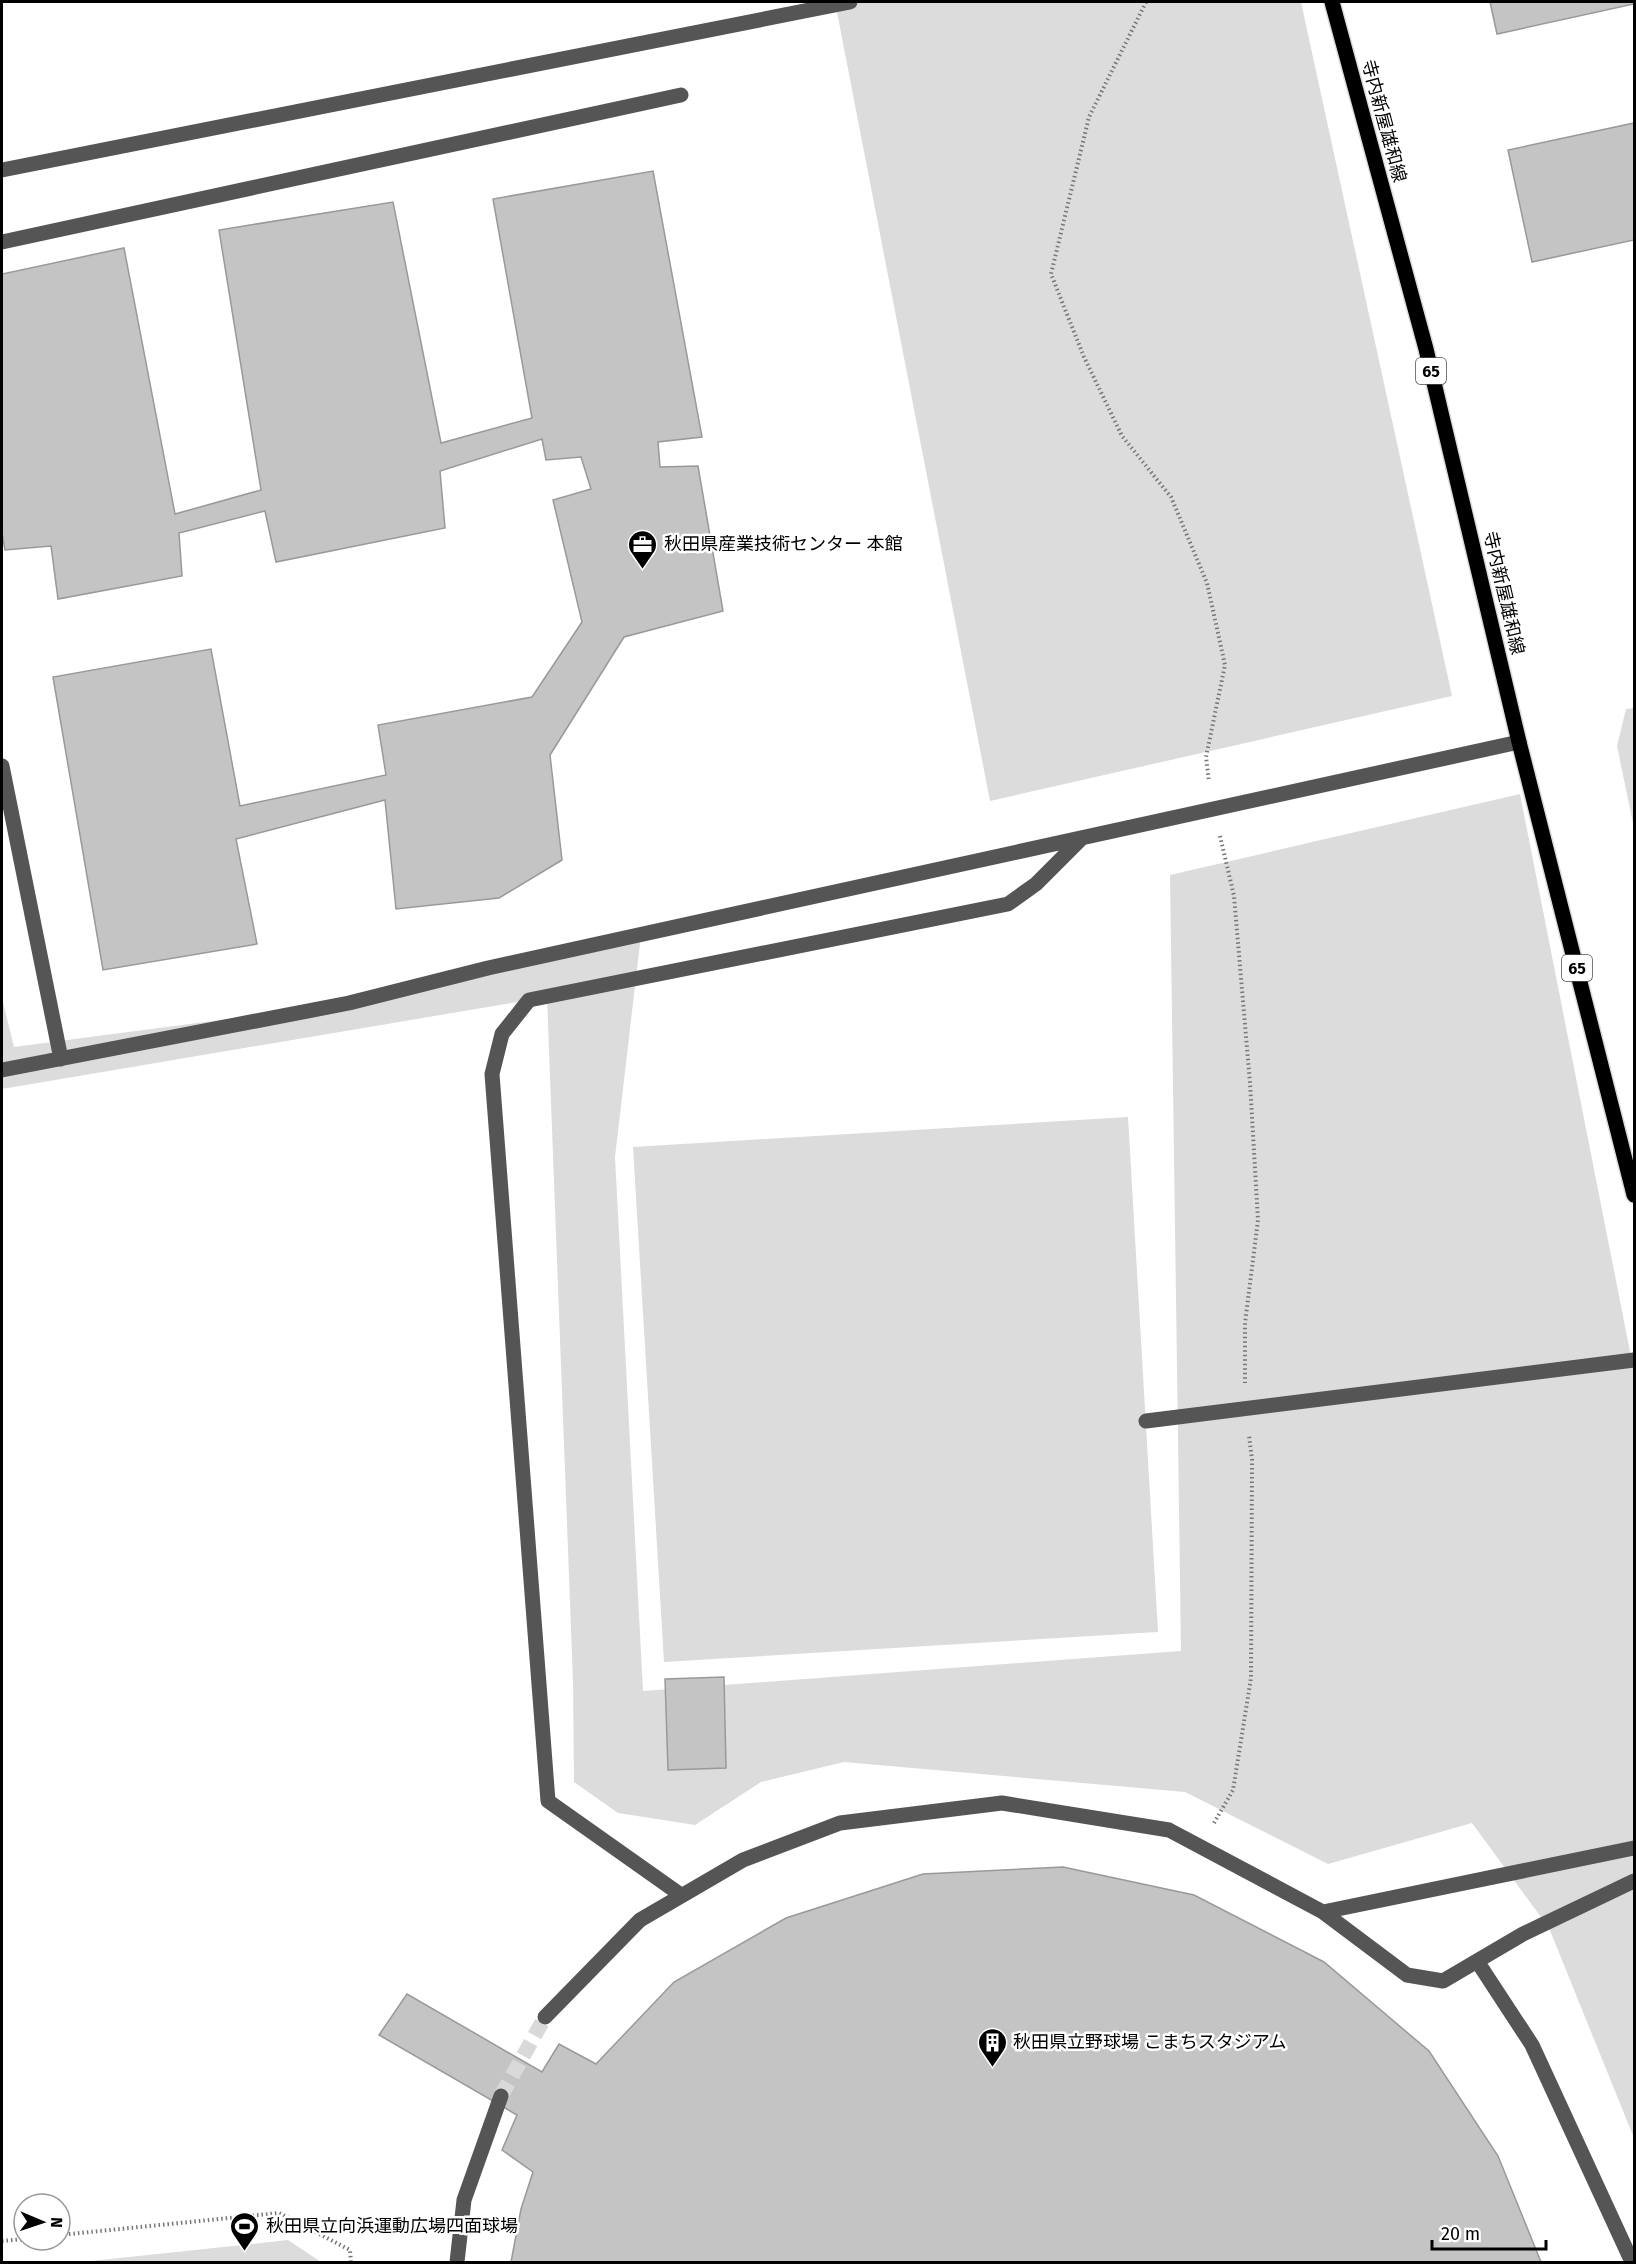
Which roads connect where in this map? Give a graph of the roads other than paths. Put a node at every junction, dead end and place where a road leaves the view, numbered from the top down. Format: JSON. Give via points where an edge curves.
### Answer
{"nodes":[{"id":1,"x":850,"y":2,"type":"edge"},
{"id":2,"x":1332,"y":2,"type":"edge"},
{"id":3,"x":681,"y":95,"type":"dead end"},
{"id":4,"x":2,"y":170,"type":"edge"},
{"id":5,"x":2,"y":242,"type":"edge"},
{"id":6,"x":1519,"y":742,"type":"junction"},
{"id":7,"x":2,"y":766,"type":"edge"},
{"id":8,"x":1082,"y":838,"type":"junction"},
{"id":9,"x":61,"y":1059,"type":"junction"},
{"id":10,"x":2,"y":1070,"type":"edge"},
{"id":11,"x":1635,"y":1195,"type":"edge"},
{"id":12,"x":1635,"y":1360,"type":"edge"},
{"id":13,"x":1146,"y":1421,"type":"dead end"},
{"id":14,"x":1635,"y":1848,"type":"edge"},
{"id":15,"x":1635,"y":1881,"type":"edge"},
{"id":16,"x":681,"y":1895,"type":"junction"},
{"id":17,"x":1323,"y":1912,"type":"junction"},
{"id":18,"x":1477,"y":1961,"type":"junction"},
{"id":19,"x":545,"y":2017,"type":"tunnel mouth"},
{"id":20,"x":501,"y":2096,"type":"tunnel mouth"},
{"id":21,"x":457,"y":2262,"type":"edge"},
{"id":22,"x":1632,"y":2262,"type":"edge"}],
"edges":[{"from":1,"to":4,"type":"street"},
{"from":2,"to":6,"type":"main road","name":"寺内新屋雄和線","number":"65","via":[[1425,349]]},
{"from":3,"to":5,"type":"street"},
{"from":6,"to":8,"type":"street"},
{"from":6,"to":11,"type":"main road","name":"寺内新屋雄和線","number":"65"},
{"from":7,"to":9,"type":"street"},
{"from":8,"to":9,"type":"street","via":[[488,968],[349,1003]]},
{"from":8,"to":16,"type":"street","via":[[1036,884],[1008,904],[529,1000],[502,1034],[492,1074],[548,1801]]},
{"from":9,"to":10,"type":"street"},
{"from":12,"to":13,"type":"street"},
{"from":14,"to":17,"type":"street"},
{"from":15,"to":18,"type":"street","via":[[1523,1934]]},
{"from":16,"to":17,"type":"street","via":[[743,1860],[840,1823],[1002,1803],[1169,1830]]},
{"from":16,"to":19,"type":"street","via":[[640,1920]]},
{"from":17,"to":18,"type":"street","via":[[1407,1975],[1443,1981]]},
{"from":18,"to":22,"type":"street","via":[[1532,2045]]},
{"from":20,"to":21,"type":"street","via":[[464,2200]]}]}
